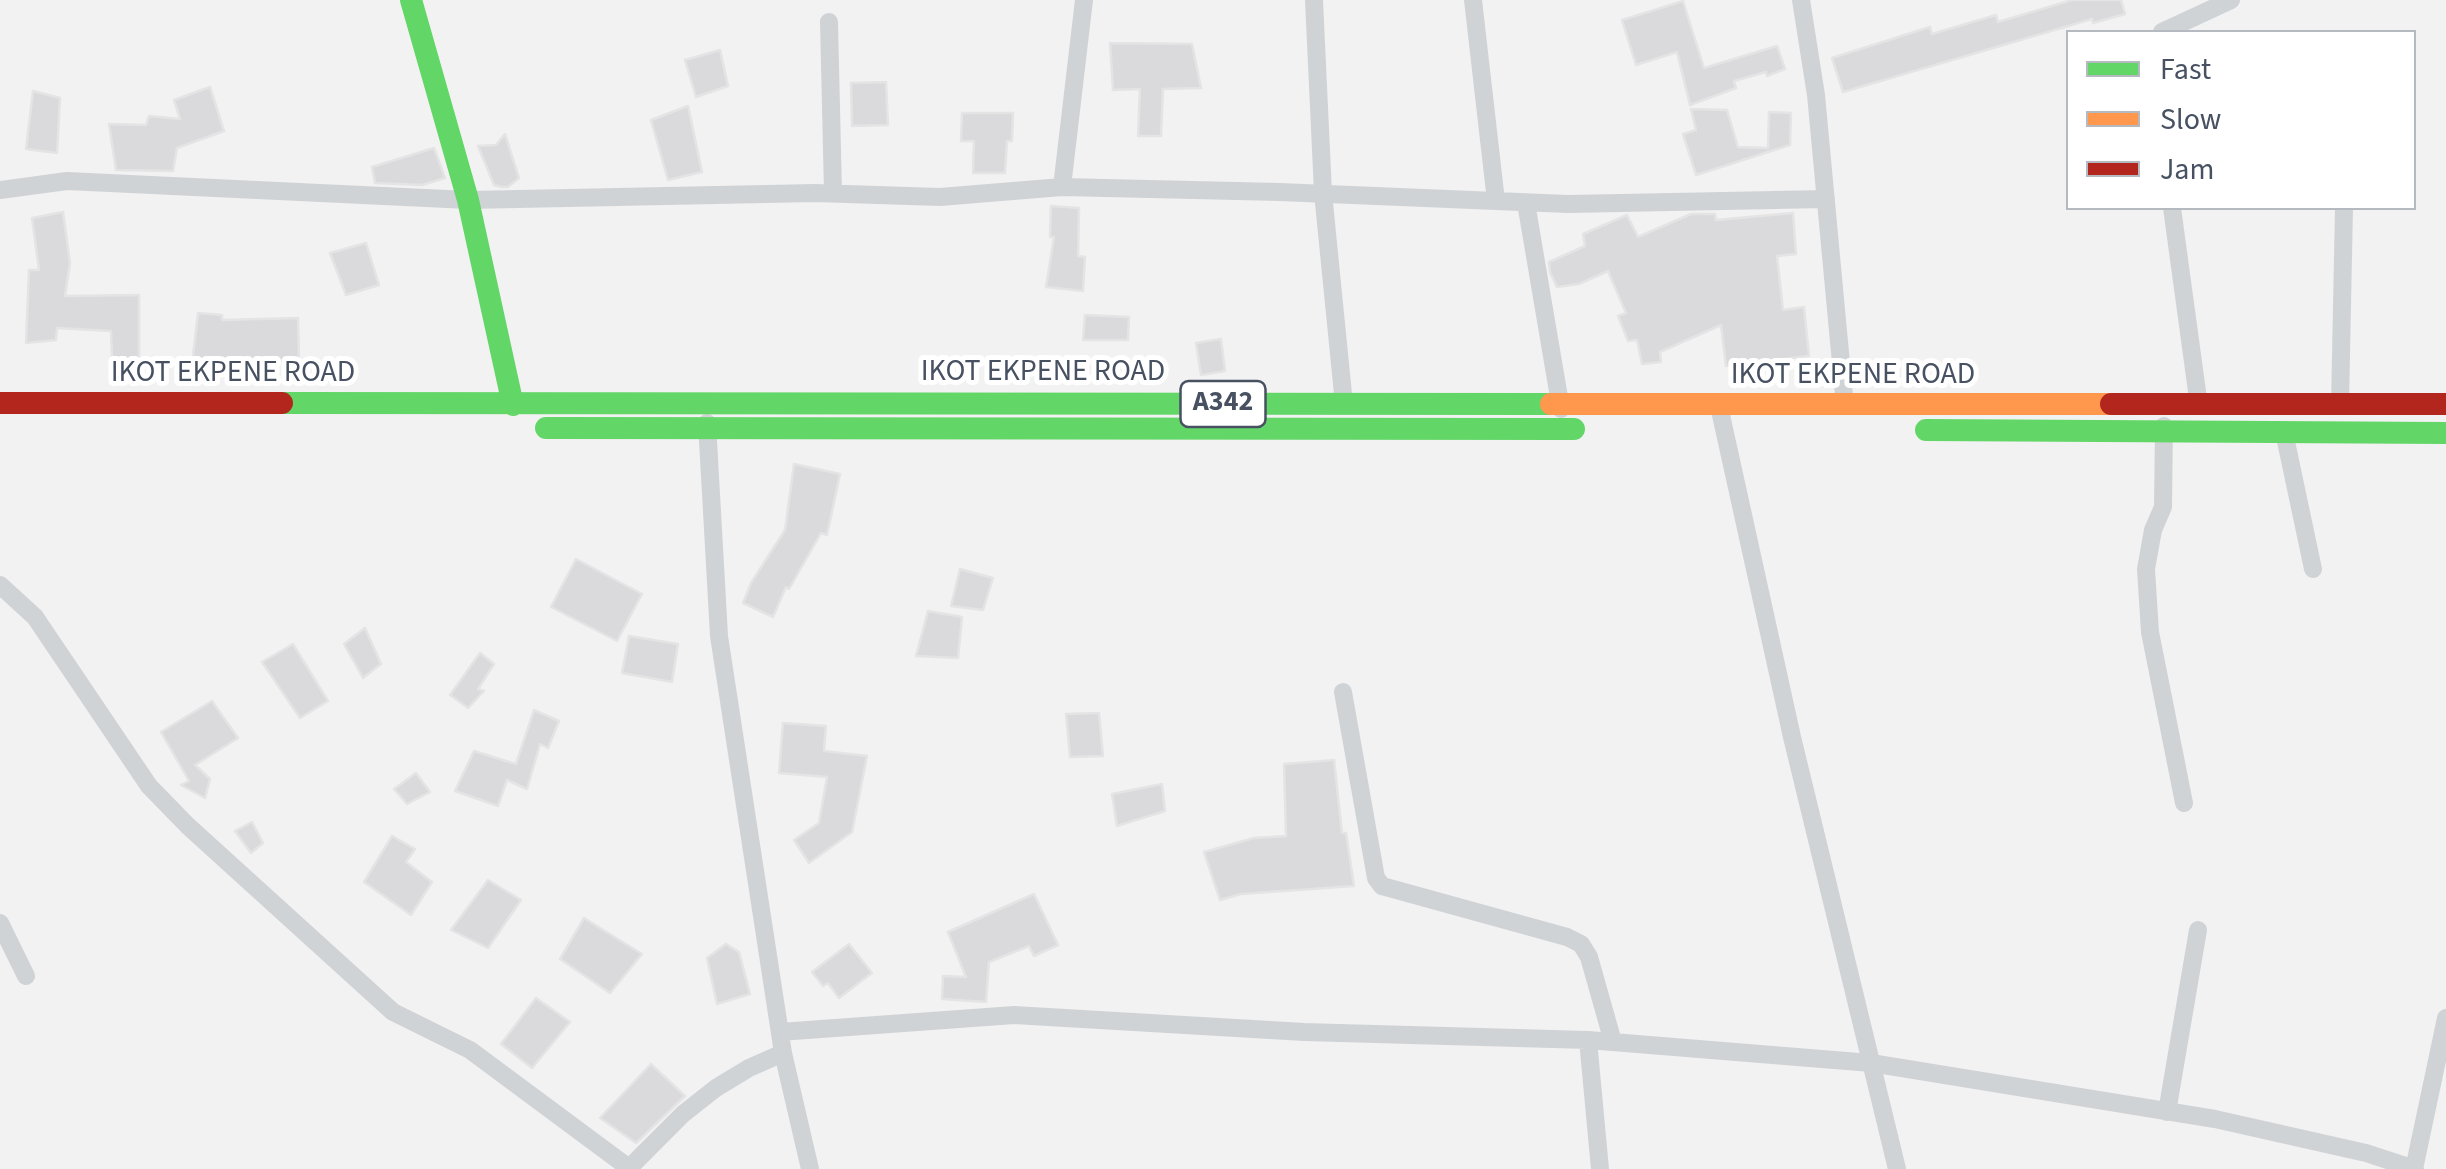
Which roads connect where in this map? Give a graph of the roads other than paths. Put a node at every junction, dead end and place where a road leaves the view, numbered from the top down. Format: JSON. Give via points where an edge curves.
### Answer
{"nodes":[{"id":1,"x":411,"y":0,"type":"edge"},
{"id":2,"x":1084,"y":0,"type":"edge"},
{"id":3,"x":1314,"y":0,"type":"edge"},
{"id":4,"x":1473,"y":0,"type":"edge"},
{"id":5,"x":1801,"y":0,"type":"edge"},
{"id":6,"x":2232,"y":0,"type":"edge"},
{"id":7,"x":829,"y":22,"type":"dead end"},
{"id":8,"x":2166,"y":30,"type":"edge"},
{"id":9,"x":1062,"y":187,"type":"junction"},
{"id":10,"x":0,"y":190,"type":"edge"},
{"id":11,"x":833,"y":193,"type":"junction"},
{"id":12,"x":1324,"y":193,"type":"junction"},
{"id":13,"x":1826,"y":199,"type":"junction"},
{"id":14,"x":468,"y":200,"type":"junction"},
{"id":15,"x":1496,"y":201,"type":"junction"},
{"id":16,"x":1526,"y":202,"type":"junction"},
{"id":17,"x":2172,"y":210,"type":"edge"},
{"id":18,"x":2344,"y":210,"type":"edge"},
{"id":19,"x":708,"y":401,"type":"junction"},
{"id":20,"x":0,"y":403,"type":"edge"},
{"id":21,"x":514,"y":404,"type":"junction"},
{"id":22,"x":1344,"y":404,"type":"junction"},
{"id":23,"x":2340,"y":404,"type":"junction"},
{"id":24,"x":2446,"y":404,"type":"edge"},
{"id":25,"x":1560,"y":405,"type":"junction"},
{"id":26,"x":2163,"y":405,"type":"junction"},
{"id":27,"x":2199,"y":405,"type":"junction"},
{"id":28,"x":1719,"y":406,"type":"junction"},
{"id":29,"x":1845,"y":406,"type":"junction"},
{"id":30,"x":707,"y":427,"type":"junction"},
{"id":31,"x":518,"y":428,"type":"dead end"},
{"id":32,"x":1565,"y":429,"type":"junction"},
{"id":33,"x":1601,"y":429,"type":"dead end"},
{"id":34,"x":1906,"y":430,"type":"dead end"},
{"id":35,"x":2164,"y":431,"type":"junction"},
{"id":36,"x":2203,"y":432,"type":"junction"},
{"id":37,"x":2284,"y":432,"type":"junction"},
{"id":38,"x":2446,"y":432,"type":"edge"},
{"id":39,"x":2313,"y":569,"type":"dead end"},
{"id":40,"x":0,"y":585,"type":"edge"},
{"id":41,"x":1343,"y":692,"type":"dead end"},
{"id":42,"x":2184,"y":803,"type":"dead end"},
{"id":43,"x":0,"y":923,"type":"edge"},
{"id":44,"x":2198,"y":930,"type":"dead end"},
{"id":45,"x":26,"y":976,"type":"dead end"},
{"id":46,"x":2446,"y":1018,"type":"edge"},
{"id":47,"x":780,"y":1032,"type":"junction"},
{"id":48,"x":1588,"y":1040,"type":"junction"},
{"id":49,"x":1614,"y":1042,"type":"junction"},
{"id":50,"x":783,"y":1053,"type":"junction"},
{"id":51,"x":1871,"y":1063,"type":"junction"},
{"id":52,"x":2167,"y":1112,"type":"junction"},
{"id":53,"x":629,"y":1169,"type":"edge"},
{"id":54,"x":810,"y":1169,"type":"edge"},
{"id":55,"x":1600,"y":1169,"type":"edge"},
{"id":56,"x":1897,"y":1169,"type":"edge"},
{"id":57,"x":2415,"y":1169,"type":"edge"}],
"edges":[{"from":1,"to":14,"type":"main road"},
{"from":2,"to":9,"type":"street"},
{"from":3,"to":12,"type":"street"},
{"from":4,"to":15,"type":"street"},
{"from":5,"to":13,"type":"street"},
{"from":6,"to":8,"type":"street"},
{"from":7,"to":11,"type":"street"},
{"from":9,"to":11,"type":"street","via":[[940,196]]},
{"from":9,"to":12,"type":"street"},
{"from":10,"to":14,"type":"street","via":[[67,182]]},
{"from":11,"to":14,"type":"street"},
{"from":12,"to":15,"type":"street"},
{"from":12,"to":22,"type":"street"},
{"from":13,"to":16,"type":"street"},
{"from":13,"to":29,"type":"street"},
{"from":14,"to":21,"type":"main road"},
{"from":15,"to":16,"type":"street"},
{"from":16,"to":25,"type":"street"},
{"from":17,"to":27,"type":"street"},
{"from":18,"to":23,"type":"street"},
{"from":19,"to":21,"type":"main road","name":"IKOT EKPENE ROAD","number":"A342"},
{"from":19,"to":22,"type":"main road","name":"IKOT EKPENE ROAD","number":"A342"},
{"from":19,"to":30,"type":"street"},
{"from":20,"to":21,"type":"main road","name":"IKOT EKPENE ROAD","number":"A342"},
{"from":22,"to":25,"type":"main road","name":"IKOT EKPENE ROAD","number":"A342"},
{"from":23,"to":24,"type":"main road","name":"IKOT EKPENE ROAD","number":"A342"},
{"from":23,"to":27,"type":"main road","name":"IKOT EKPENE ROAD","number":"A342"},
{"from":25,"to":28,"type":"main road","name":"IKOT EKPENE ROAD","number":"A342"},
{"from":25,"to":32,"type":"street"},
{"from":26,"to":27,"type":"main road","name":"IKOT EKPENE ROAD","number":"A342"},
{"from":26,"to":29,"type":"main road","name":"IKOT EKPENE ROAD","number":"A342"},
{"from":26,"to":35,"type":"street"},
{"from":27,"to":36,"type":"street"},
{"from":28,"to":29,"type":"main road","name":"IKOT EKPENE ROAD","number":"A342"},
{"from":28,"to":51,"type":"street"},
{"from":30,"to":31,"type":"main road","name":"IKOT EKPENE ROAD","number":"A342"},
{"from":30,"to":32,"type":"main road","name":"IKOT EKPENE ROAD","number":"A342"},
{"from":30,"to":47,"type":"street","via":[[719,636]]},
{"from":32,"to":33,"type":"main road","name":"IKOT EKPENE ROAD","number":"A342"},
{"from":34,"to":35,"type":"main road","name":"IKOT EKPENE ROAD"},
{"from":35,"to":36,"type":"main road","name":"IKOT EKPENE ROAD"},
{"from":35,"to":42,"type":"street","via":[[2163,508],[2146,569],[2150,632]]},
{"from":36,"to":37,"type":"main road","name":"IKOT EKPENE ROAD"},
{"from":37,"to":38,"type":"main road","name":"IKOT EKPENE ROAD"},
{"from":37,"to":39,"type":"street"},
{"from":40,"to":53,"type":"street","via":[[35,617],[149,786],[202,839],[392,1012],[470,1050]]},
{"from":41,"to":49,"type":"street","via":[[1382,886],[1581,944]]},
{"from":43,"to":45,"type":"street"},
{"from":44,"to":52,"type":"street"},
{"from":46,"to":57,"type":"street"},
{"from":47,"to":48,"type":"street","via":[[1014,1014]]},
{"from":47,"to":50,"type":"street"},
{"from":48,"to":49,"type":"street"},
{"from":48,"to":55,"type":"street"},
{"from":49,"to":51,"type":"street"},
{"from":50,"to":53,"type":"street","via":[[716,1088]]},
{"from":50,"to":54,"type":"street"},
{"from":51,"to":52,"type":"street"},
{"from":51,"to":56,"type":"street"},
{"from":52,"to":57,"type":"street"}]}
